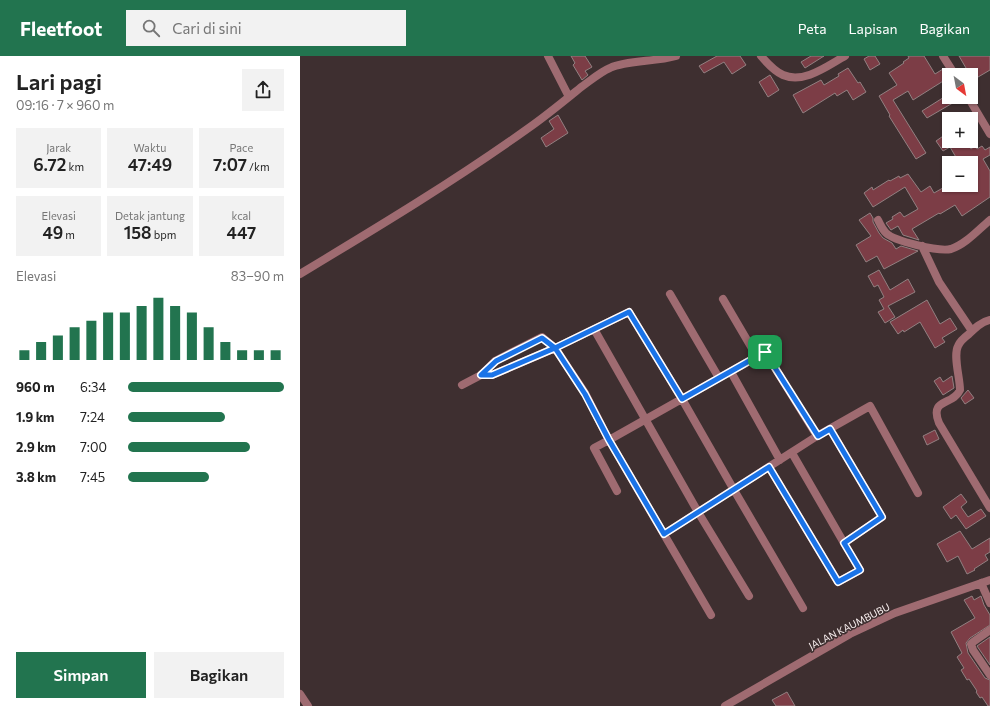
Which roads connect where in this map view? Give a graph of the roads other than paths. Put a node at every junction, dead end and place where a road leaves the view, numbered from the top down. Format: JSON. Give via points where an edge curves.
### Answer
{"nodes":[{"id":1,"x":548,"y":56,"type":"edge"},
{"id":2,"x":676,"y":56,"type":"edge"},
{"id":3,"x":761,"y":56,"type":"edge"},
{"id":4,"x":844,"y":56,"type":"edge"},
{"id":5,"x":943,"y":56,"type":"edge"},
{"id":6,"x":951,"y":68,"type":"edge"},
{"id":7,"x":570,"y":97,"type":"junction"},
{"id":8,"x":972,"y":104,"type":"edge"},
{"id":9,"x":990,"y":134,"type":"edge"},
{"id":10,"x":878,"y":220,"type":"dead end"},
{"id":11,"x":990,"y":220,"type":"edge"},
{"id":12,"x":922,"y":246,"type":"junction"},
{"id":13,"x":300,"y":274,"type":"edge"},
{"id":14,"x":670,"y":294,"type":"dead end"},
{"id":15,"x":723,"y":299,"type":"dead end"},
{"id":16,"x":990,"y":320,"type":"edge"},
{"id":17,"x":594,"y":329,"type":"junction"},
{"id":18,"x":972,"y":331,"type":"junction"},
{"id":19,"x":555,"y":348,"type":"junction"},
{"id":20,"x":757,"y":357,"type":"junction"},
{"id":21,"x":731,"y":372,"type":"junction"},
{"id":22,"x":481,"y":375,"type":"junction"},
{"id":23,"x":719,"y":378,"type":"junction"},
{"id":24,"x":462,"y":385,"type":"dead end"},
{"id":25,"x":682,"y":399,"type":"junction"},
{"id":26,"x":646,"y":419,"type":"junction"},
{"id":27,"x":830,"y":429,"type":"junction"},
{"id":28,"x":818,"y":436,"type":"junction"},
{"id":29,"x":609,"y":440,"type":"junction"},
{"id":30,"x":792,"y":453,"type":"junction"},
{"id":31,"x":780,"y":460,"type":"junction"},
{"id":32,"x":769,"y":467,"type":"junction"},
{"id":33,"x":734,"y":490,"type":"junction"},
{"id":34,"x":617,"y":491,"type":"dead end"},
{"id":35,"x":918,"y":493,"type":"dead end"},
{"id":36,"x":990,"y":508,"type":"edge"},
{"id":37,"x":698,"y":512,"type":"junction"},
{"id":38,"x":664,"y":534,"type":"junction"},
{"id":39,"x":844,"y":543,"type":"junction"},
{"id":40,"x":990,"y":580,"type":"edge"},
{"id":41,"x":981,"y":583,"type":"junction"},
{"id":42,"x":749,"y":596,"type":"dead end"},
{"id":43,"x":990,"y":603,"type":"edge"},
{"id":44,"x":803,"y":608,"type":"dead end"},
{"id":45,"x":711,"y":615,"type":"dead end"},
{"id":46,"x":990,"y":630,"type":"edge"},
{"id":47,"x":990,"y":674,"type":"edge"},
{"id":48,"x":300,"y":694,"type":"edge"},
{"id":49,"x":308,"y":706,"type":"edge"},
{"id":50,"x":725,"y":706,"type":"edge"}],
"edges":[{"from":1,"to":7,"type":"street"},
{"from":2,"to":7,"type":"street","via":[[611,67]]},
{"from":3,"to":4,"type":"street","via":[[772,68],[783,75],[793,77],[808,75]]},
{"from":5,"to":6,"type":"street"},
{"from":7,"to":13,"type":"street","via":[[530,127],[388,221]]},
{"from":8,"to":9,"type":"street"},
{"from":10,"to":12,"type":"street","via":[[885,232],[891,236]]},
{"from":11,"to":12,"type":"street","via":[[950,249],[940,250]]},
{"from":12,"to":18,"type":"street","via":[[939,282]]},
{"from":14,"to":23,"type":"street"},
{"from":15,"to":20,"type":"street"},
{"from":16,"to":18,"type":"street"},
{"from":17,"to":19,"type":"street"},
{"from":17,"to":25,"type":"street","via":[[629,312]]},
{"from":17,"to":26,"type":"street"},
{"from":18,"to":36,"type":"street","via":[[958,346],[956,352],[959,393],[940,405],[936,410],[936,417]]},
{"from":19,"to":22,"type":"street","via":[[492,375]]},
{"from":19,"to":22,"type":"street","via":[[542,338],[496,361]]},
{"from":19,"to":29,"type":"street","via":[[585,394]]},
{"from":20,"to":21,"type":"street"},
{"from":20,"to":28,"type":"street","via":[[765,352]]},
{"from":21,"to":23,"type":"street"},
{"from":21,"to":31,"type":"street"},
{"from":22,"to":24,"type":"street"},
{"from":23,"to":25,"type":"street"},
{"from":25,"to":26,"type":"street"},
{"from":25,"to":33,"type":"street"},
{"from":26,"to":29,"type":"street"},
{"from":26,"to":37,"type":"street"},
{"from":27,"to":28,"type":"street"},
{"from":27,"to":35,"type":"street","via":[[870,406]]},
{"from":27,"to":39,"type":"street","via":[[882,517]]},
{"from":28,"to":30,"type":"street"},
{"from":29,"to":34,"type":"street","via":[[594,448]]},
{"from":29,"to":38,"type":"street"},
{"from":30,"to":31,"type":"street"},
{"from":30,"to":39,"type":"street"},
{"from":31,"to":32,"type":"street"},
{"from":32,"to":33,"type":"street"},
{"from":32,"to":39,"type":"street","via":[[838,582],[860,570]]},
{"from":33,"to":37,"type":"street"},
{"from":33,"to":44,"type":"street"},
{"from":37,"to":38,"type":"street"},
{"from":37,"to":42,"type":"street"},
{"from":38,"to":45,"type":"street"},
{"from":40,"to":41,"type":"street","name":"JALAN KAUMBUBU"},
{"from":41,"to":43,"type":"street"},
{"from":41,"to":50,"type":"street","name":"JALAN KAUMBUBU","via":[[895,613],[850,634]]},
{"from":46,"to":47,"type":"street","via":[[971,644]]},
{"from":48,"to":49,"type":"street"}]}
